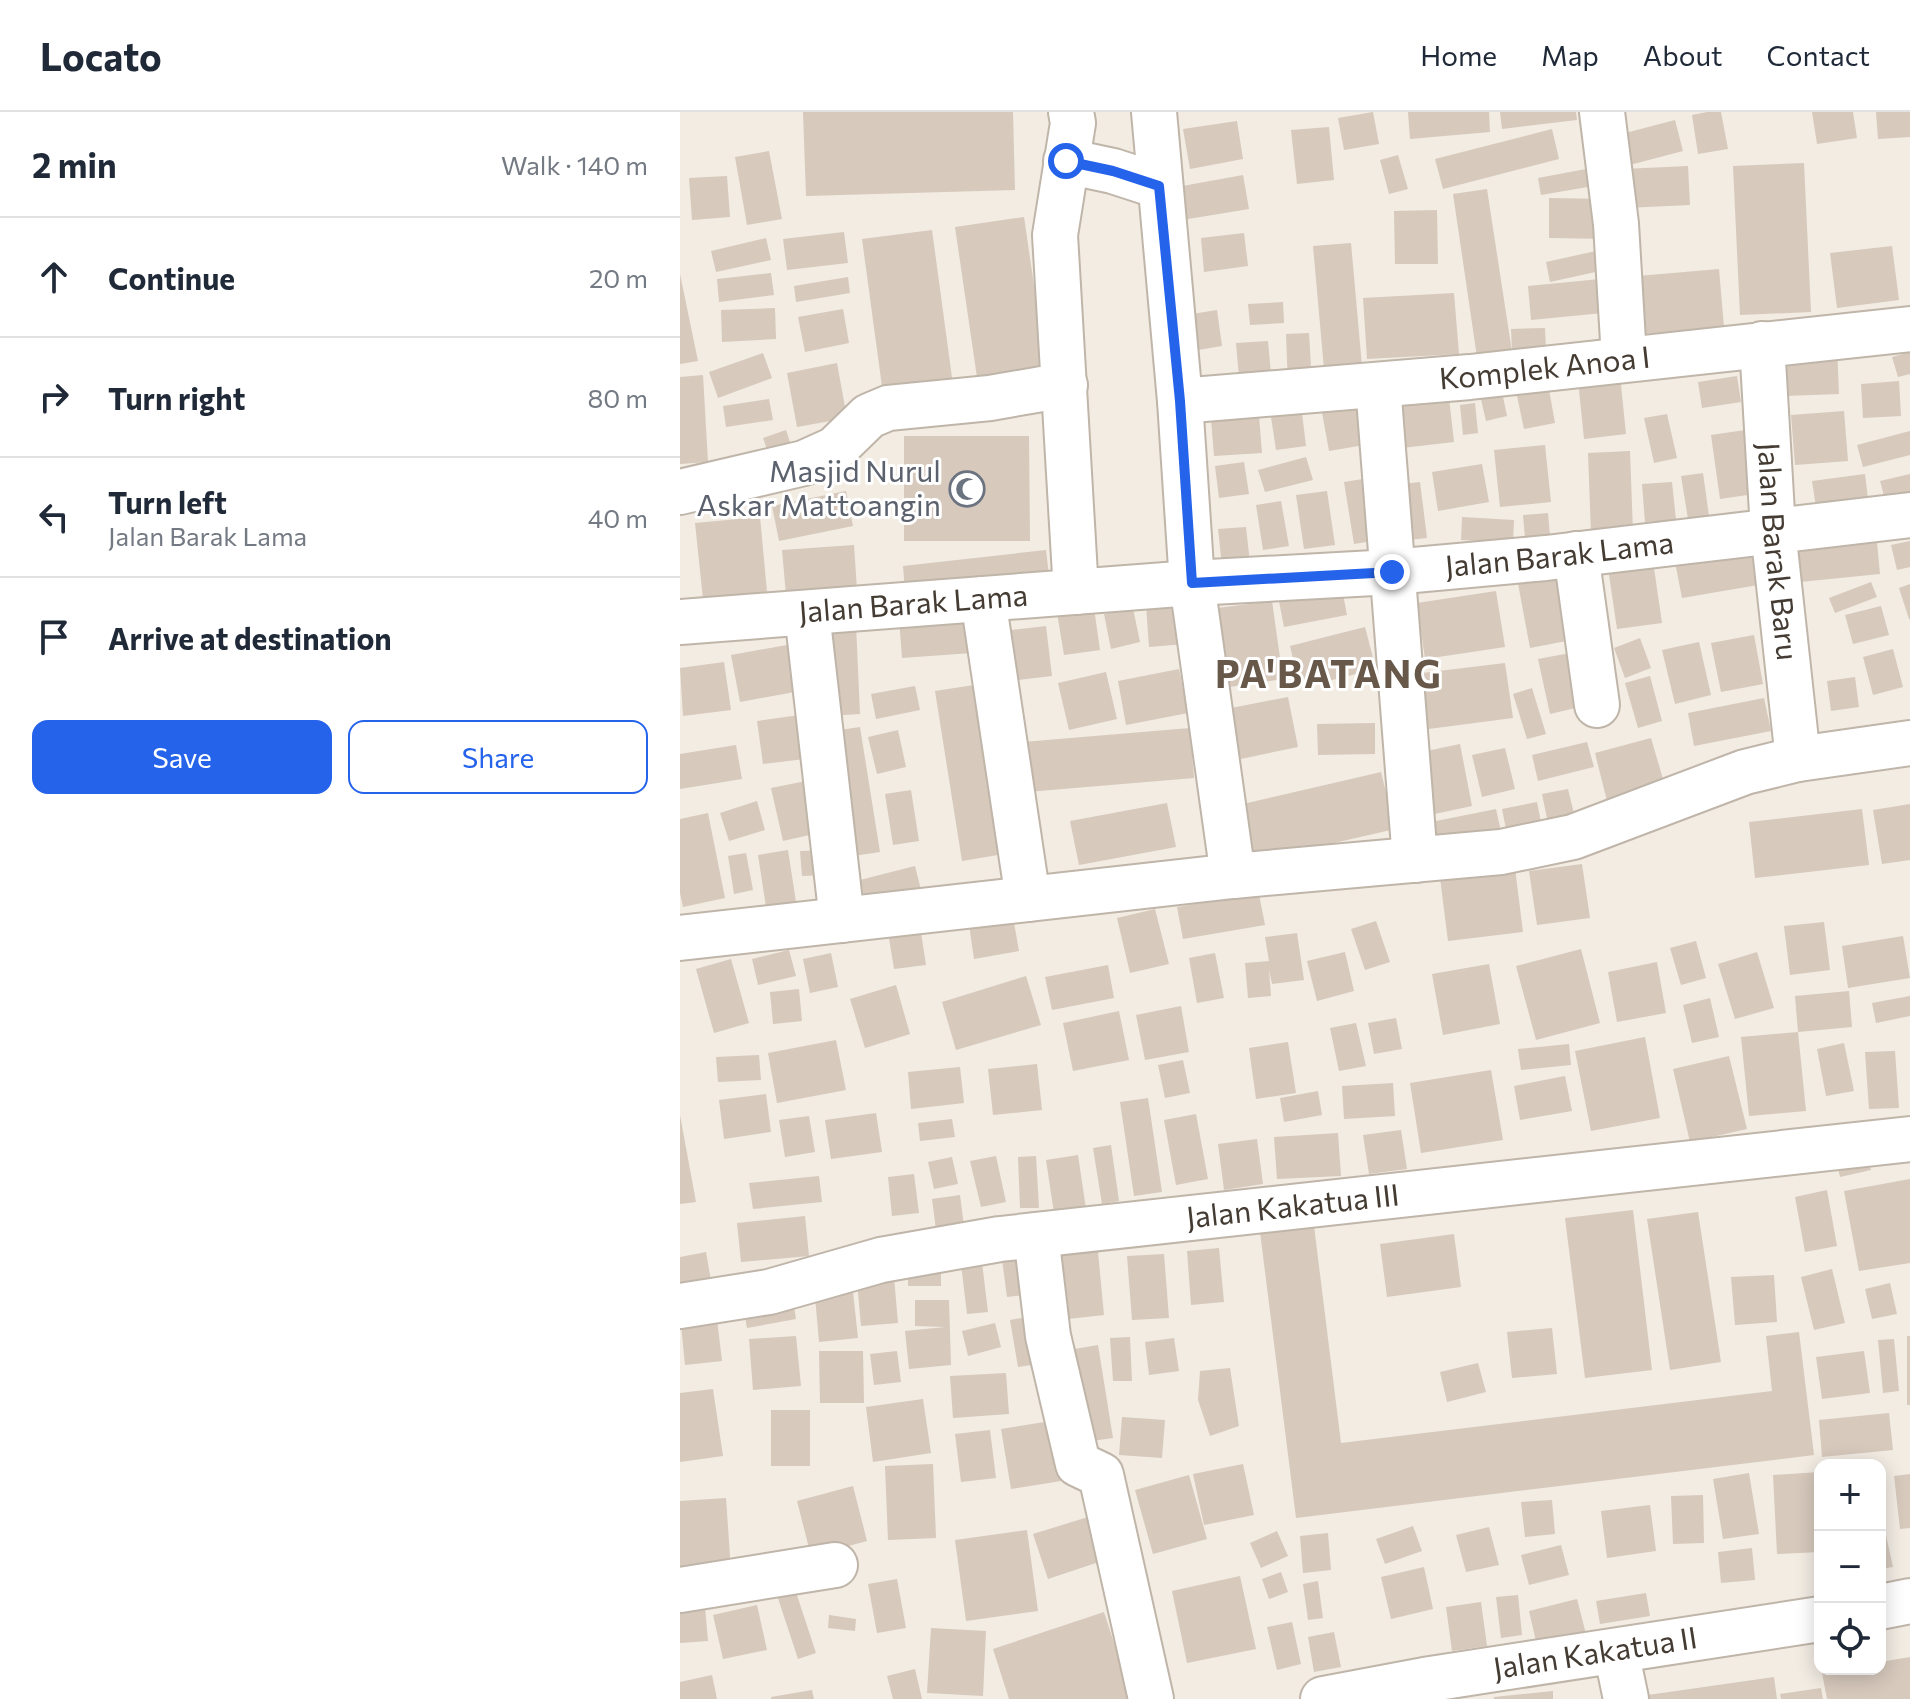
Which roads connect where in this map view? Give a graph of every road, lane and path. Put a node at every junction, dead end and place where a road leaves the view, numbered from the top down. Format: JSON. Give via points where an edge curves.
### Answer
{"nodes":[{"id":1,"x":1071,"y":112,"type":"edge"},
{"id":2,"x":1154,"y":112,"type":"edge"},
{"id":3,"x":1602,"y":112,"type":"edge"},
{"id":4,"x":1066,"y":161,"type":"junction"},
{"id":5,"x":1159,"y":186,"type":"junction"},
{"id":6,"x":1910,"y":329,"type":"edge"},
{"id":7,"x":1762,"y":344,"type":"junction"},
{"id":8,"x":1624,"y":358,"type":"junction"},
{"id":9,"x":1065,"y":385,"type":"junction"},
{"id":10,"x":1378,"y":385,"type":"junction"},
{"id":11,"x":1180,"y":401,"type":"junction"},
{"id":12,"x":680,"y":492,"type":"edge"},
{"id":13,"x":1910,"y":515,"type":"edge"},
{"id":14,"x":1773,"y":530,"type":"junction"},
{"id":15,"x":1576,"y":554,"type":"junction"},
{"id":16,"x":1392,"y":572,"type":"junction"},
{"id":17,"x":1192,"y":583,"type":"junction"},
{"id":18,"x":1076,"y":592,"type":"junction"},
{"id":19,"x":983,"y":599,"type":"junction"},
{"id":20,"x":807,"y":613,"type":"junction"},
{"id":21,"x":680,"y":622,"type":"edge"},
{"id":22,"x":1597,"y":705,"type":"dead end"},
{"id":23,"x":1910,"y":743,"type":"edge"},
{"id":24,"x":1798,"y":759,"type":"junction"},
{"id":25,"x":1415,"y":860,"type":"junction"},
{"id":26,"x":1233,"y":876,"type":"junction"},
{"id":27,"x":1028,"y":899,"type":"junction"},
{"id":28,"x":842,"y":920,"type":"junction"},
{"id":29,"x":680,"y":938,"type":"edge"},
{"id":30,"x":1910,"y":1139,"type":"edge"},
{"id":31,"x":1910,"y":1161,"type":"edge"},
{"id":32,"x":1695,"y":1190,"type":"dead end"},
{"id":33,"x":1036,"y":1235,"type":"junction"},
{"id":34,"x":680,"y":1306,"type":"edge"},
{"id":35,"x":835,"y":1565,"type":"dead end"},
{"id":36,"x":680,"y":1590,"type":"edge"},
{"id":37,"x":1910,"y":1601,"type":"edge"},
{"id":38,"x":1886,"y":1606,"type":"edge"},
{"id":39,"x":1814,"y":1620,"type":"edge"},
{"id":40,"x":1616,"y":1651,"type":"junction"},
{"id":41,"x":1337,"y":1698,"type":"edge"},
{"id":42,"x":1151,"y":1699,"type":"edge"},
{"id":43,"x":1626,"y":1699,"type":"edge"}],
"edges":[{"from":1,"to":4,"type":"street"},
{"from":2,"to":5,"type":"street"},
{"from":3,"to":8,"type":"street","via":[[1615,211]]},
{"from":4,"to":5,"type":"street"},
{"from":4,"to":9,"type":"street","via":[[1055,235]]},
{"from":5,"to":11,"type":"street"},
{"from":6,"to":7,"type":"street","name":"Komplek Anoa I"},
{"from":7,"to":8,"type":"street","name":"Komplek Anoa I"},
{"from":7,"to":14,"type":"street","name":"Jalan Barak Baru"},
{"from":8,"to":10,"type":"street","name":"Komplek Anoa I"},
{"from":9,"to":12,"type":"street","via":[[888,408],[869,416],[835,449],[804,463]]},
{"from":9,"to":18,"type":"street"},
{"from":10,"to":11,"type":"street","name":"Komplek Anoa I"},
{"from":10,"to":16,"type":"street"},
{"from":11,"to":17,"type":"street"},
{"from":13,"to":14,"type":"street","name":"Jalan Barak Lama"},
{"from":14,"to":15,"type":"street","name":"Jalan Barak Lama"},
{"from":14,"to":24,"type":"street","name":"Jalan Barak Baru"},
{"from":15,"to":16,"type":"street","name":"Jalan Barak Lama"},
{"from":15,"to":22,"type":"street"},
{"from":16,"to":17,"type":"street","name":"Jalan Barak Lama"},
{"from":16,"to":25,"type":"street"},
{"from":17,"to":18,"type":"street","name":"Jalan Barak Lama"},
{"from":17,"to":26,"type":"street"},
{"from":18,"to":19,"type":"street","name":"Jalan Barak Lama"},
{"from":19,"to":20,"type":"street","name":"Jalan Barak Lama"},
{"from":19,"to":27,"type":"street"},
{"from":20,"to":21,"type":"street","name":"Jalan Barak Lama"},
{"from":20,"to":28,"type":"street"},
{"from":23,"to":24,"type":"street"},
{"from":24,"to":25,"type":"street","via":[[1706,785],[1573,837],[1501,852]]},
{"from":25,"to":26,"type":"street"},
{"from":26,"to":27,"type":"street"},
{"from":27,"to":28,"type":"street"},
{"from":28,"to":29,"type":"street"},
{"from":30,"to":33,"type":"street","name":"Jalan Kakatua III"},
{"from":31,"to":32,"type":"street"},
{"from":33,"to":34,"type":"street","name":"Jalan Kakatua III","via":[[881,1260],[769,1292]]},
{"from":33,"to":42,"type":"street","via":[[1048,1336],[1078,1464],[1101,1475]]},
{"from":35,"to":36,"type":"street"},
{"from":37,"to":38,"type":"street"},
{"from":39,"to":40,"type":"street","name":"Jalan Kakatua II"},
{"from":40,"to":41,"type":"street","name":"Jalan Kakatua II"},
{"from":40,"to":43,"type":"street"}]}
